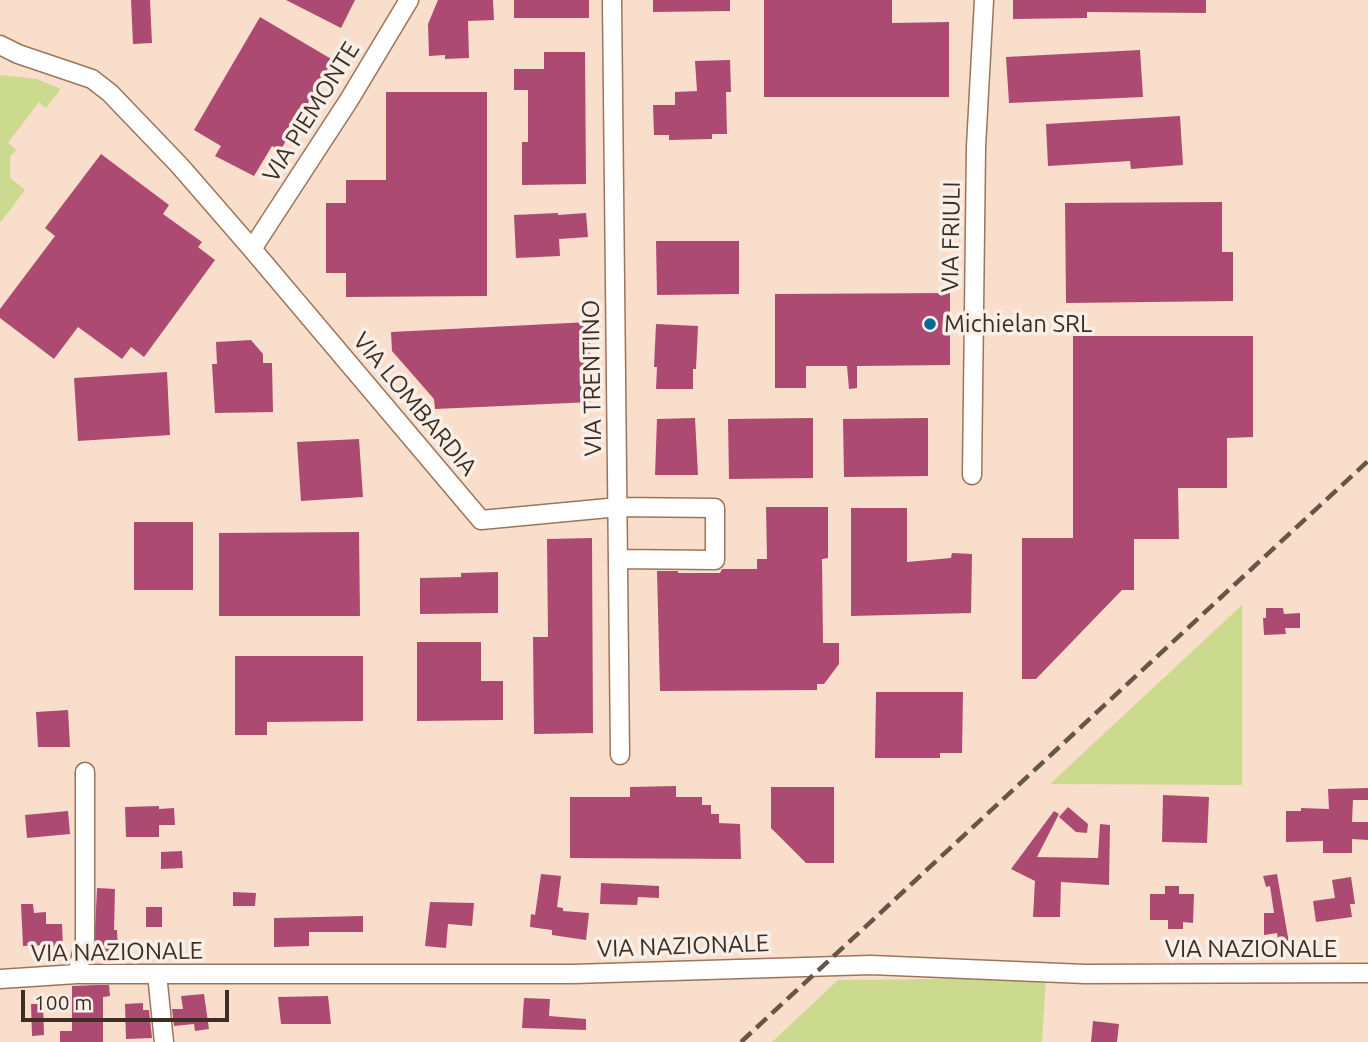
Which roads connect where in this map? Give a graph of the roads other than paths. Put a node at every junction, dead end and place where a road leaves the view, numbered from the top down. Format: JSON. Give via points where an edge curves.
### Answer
{"nodes":[{"id":1,"x":409,"y":0,"type":"edge"},
{"id":2,"x":612,"y":0,"type":"edge"},
{"id":3,"x":984,"y":0,"type":"edge"},
{"id":4,"x":0,"y":44,"type":"edge"},
{"id":5,"x":0,"y":60,"type":"edge"},
{"id":6,"x":37,"y":61,"type":"junction"},
{"id":7,"x":252,"y":250,"type":"junction"},
{"id":8,"x":972,"y":475,"type":"dead end"},
{"id":9,"x":618,"y":507,"type":"junction"},
{"id":10,"x":619,"y":559,"type":"junction"},
{"id":11,"x":620,"y":755,"type":"dead end"},
{"id":12,"x":85,"y":772,"type":"dead end"},
{"id":13,"x":1368,"y":973,"type":"edge"},
{"id":14,"x":77,"y":974,"type":"junction"},
{"id":15,"x":157,"y":974,"type":"junction"},
{"id":16,"x":0,"y":979,"type":"edge"},
{"id":17,"x":164,"y":1042,"type":"edge"}],
"edges":[{"from":1,"to":7,"type":"street","name":"VIA PIEMONTE"},
{"from":2,"to":9,"type":"street","name":"VIA TRENTINO"},
{"from":3,"to":8,"type":"street","name":"VIA FRIULI","via":[[976,147]]},
{"from":4,"to":6,"type":"street","name":"VIA LOMBARDIA"},
{"from":5,"to":6,"type":"street","name":"VIA LOMBARDIA"},
{"from":6,"to":7,"type":"street","name":"VIA LOMBARDIA","via":[[103,86]]},
{"from":7,"to":9,"type":"street","name":"VIA LOMBARDIA","via":[[481,520]]},
{"from":9,"to":10,"type":"street","name":"VIA TRENTINO"},
{"from":9,"to":10,"type":"street","name":"VIA LOMBARDIA","via":[[715,508],[715,560]]},
{"from":10,"to":11,"type":"street","name":"VIA TRENTINO"},
{"from":12,"to":14,"type":"street","via":[[85,940]]},
{"from":13,"to":15,"type":"street","name":"VIA NAZIONALE","via":[[1085,974],[871,965],[573,974]]},
{"from":14,"to":15,"type":"street","name":"VIA NAZIONALE"},
{"from":14,"to":16,"type":"street","name":"VIA NAZIONALE"},
{"from":15,"to":17,"type":"street"}]}
